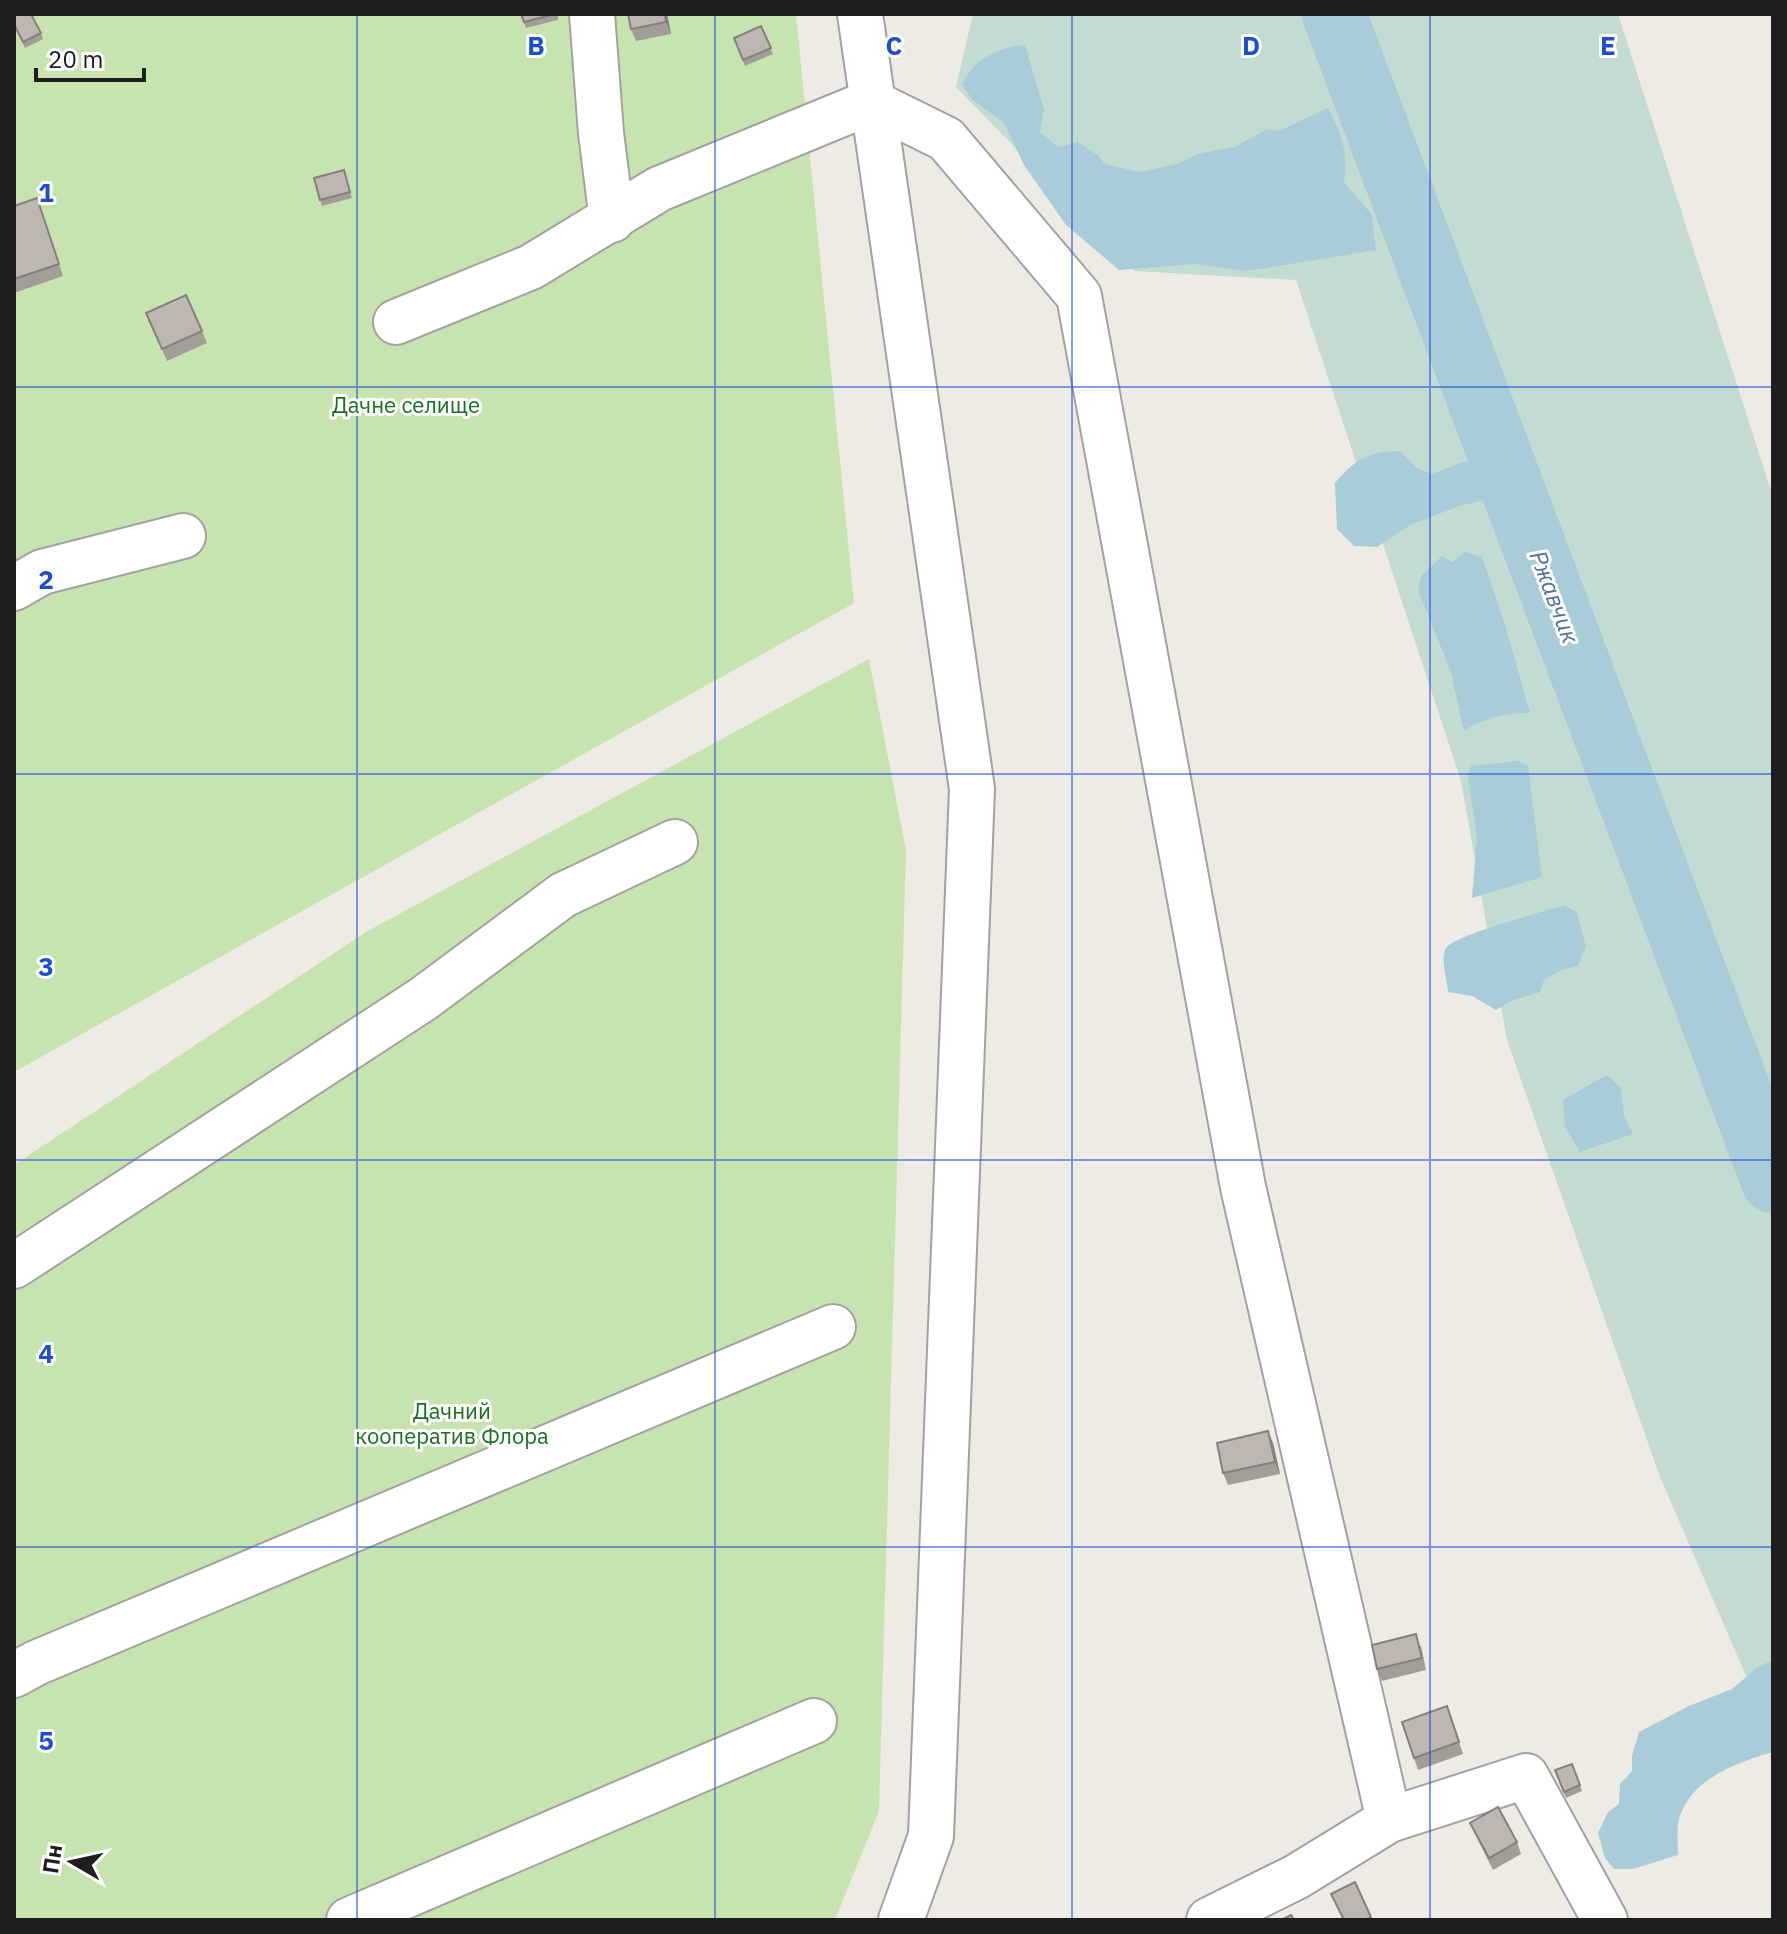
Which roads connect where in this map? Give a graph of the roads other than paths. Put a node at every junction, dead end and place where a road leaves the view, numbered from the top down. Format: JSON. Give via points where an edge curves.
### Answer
{"nodes":[{"id":1,"x":592,"y":14,"type":"edge"},
{"id":2,"x":860,"y":14,"type":"edge"},
{"id":3,"x":871,"y":102,"type":"junction"},
{"id":4,"x":612,"y":220,"type":"junction"},
{"id":5,"x":396,"y":322,"type":"dead end"},
{"id":6,"x":183,"y":536,"type":"dead end"},
{"id":7,"x":23,"y":574,"type":"edge"},
{"id":8,"x":675,"y":842,"type":"dead end"},
{"id":9,"x":14,"y":1266,"type":"edge"},
{"id":10,"x":833,"y":1327,"type":"dead end"},
{"id":11,"x":14,"y":1675,"type":"edge"},
{"id":12,"x":814,"y":1721,"type":"dead end"},
{"id":13,"x":1389,"y":1820,"type":"junction"},
{"id":14,"x":349,"y":1920,"type":"edge"},
{"id":15,"x":901,"y":1920,"type":"edge"},
{"id":16,"x":1209,"y":1920,"type":"edge"},
{"id":17,"x":1605,"y":1920,"type":"edge"}],
"edges":[{"from":1,"to":4,"type":"street"},
{"from":2,"to":3,"type":"street"},
{"from":3,"to":4,"type":"street","via":[[659,189]]},
{"from":3,"to":13,"type":"street","via":[[946,139],[1079,296],[1243,1187]]},
{"from":3,"to":15,"type":"street","via":[[972,789],[931,1836]]},
{"from":4,"to":5,"type":"street","via":[[531,267]]},
{"from":6,"to":7,"type":"street"},
{"from":8,"to":9,"type":"street","via":[[563,895],[423,999]]},
{"from":10,"to":11,"type":"street"},
{"from":12,"to":14,"type":"street"},
{"from":13,"to":16,"type":"street","via":[[1296,1877]]},
{"from":13,"to":17,"type":"street","via":[[1526,1776]]}]}
